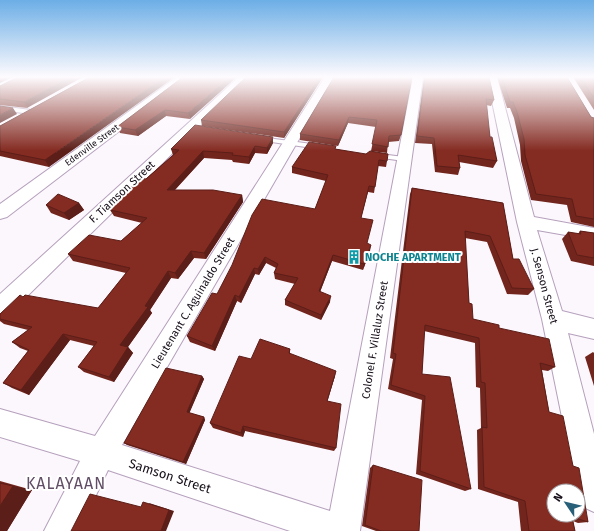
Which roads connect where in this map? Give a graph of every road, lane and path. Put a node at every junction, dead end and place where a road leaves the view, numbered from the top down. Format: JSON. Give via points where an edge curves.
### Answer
{"nodes":[{"id":1,"x":150,"y":102,"type":"edge"},
{"id":2,"x":220,"y":102,"type":"edge"},
{"id":3,"x":315,"y":102,"type":"edge"},
{"id":4,"x":414,"y":102,"type":"edge"},
{"id":5,"x":498,"y":102,"type":"edge"},
{"id":6,"x":44,"y":105,"type":"edge"},
{"id":7,"x":0,"y":108,"type":"edge"},
{"id":8,"x":31,"y":112,"type":"junction"},
{"id":9,"x":12,"y":123,"type":"edge"},
{"id":10,"x":252,"y":138,"type":"edge"},
{"id":11,"x":290,"y":143,"type":"junction"},
{"id":12,"x":328,"y":148,"type":"edge"},
{"id":13,"x":366,"y":154,"type":"edge"},
{"id":14,"x":404,"y":159,"type":"junction"},
{"id":15,"x":0,"y":213,"type":"edge"},
{"id":16,"x":526,"y":222,"type":"junction"},
{"id":17,"x":594,"y":234,"type":"edge"},
{"id":18,"x":0,"y":308,"type":"edge"},
{"id":19,"x":553,"y":319,"type":"junction"},
{"id":20,"x":594,"y":329,"type":"edge"},
{"id":21,"x":0,"y":423,"type":"edge"},
{"id":22,"x":101,"y":453,"type":"junction"},
{"id":23,"x":594,"y":496,"type":"edge"},
{"id":24,"x":60,"y":531,"type":"edge"},
{"id":25,"x":340,"y":531,"type":"edge"},
{"id":26,"x":343,"y":531,"type":"edge"}],
"edges":[{"from":1,"to":15,"type":"street","name":"Edenville Street"},
{"from":2,"to":18,"type":"street","name":"F. Tiamson Street"},
{"from":3,"to":11,"type":"street","name":"Lieutenant C. Aguinaldo Street"},
{"from":4,"to":14,"type":"street","name":"Colonel F. Villaluz Street"},
{"from":5,"to":16,"type":"street","name":"J. Senson Street"},
{"from":6,"to":8,"type":"street"},
{"from":7,"to":8,"type":"lane"},
{"from":8,"to":9,"type":"street"},
{"from":10,"to":11,"type":"lane"},
{"from":11,"to":12,"type":"lane"},
{"from":11,"to":22,"type":"street","name":"Lieutenant C. Aguinaldo Street"},
{"from":13,"to":14,"type":"lane"},
{"from":14,"to":26,"type":"street","name":"Colonel F. Villaluz Street"},
{"from":16,"to":17,"type":"street"},
{"from":16,"to":19,"type":"street","name":"J. Senson Street"},
{"from":19,"to":20,"type":"street"},
{"from":19,"to":23,"type":"street","name":"J. Senson Street"},
{"from":21,"to":22,"type":"street","name":"Samson Street"},
{"from":22,"to":24,"type":"street","name":"Lieutenant C. Aguinaldo Street"},
{"from":22,"to":25,"type":"street","name":"Samson Street"}]}
